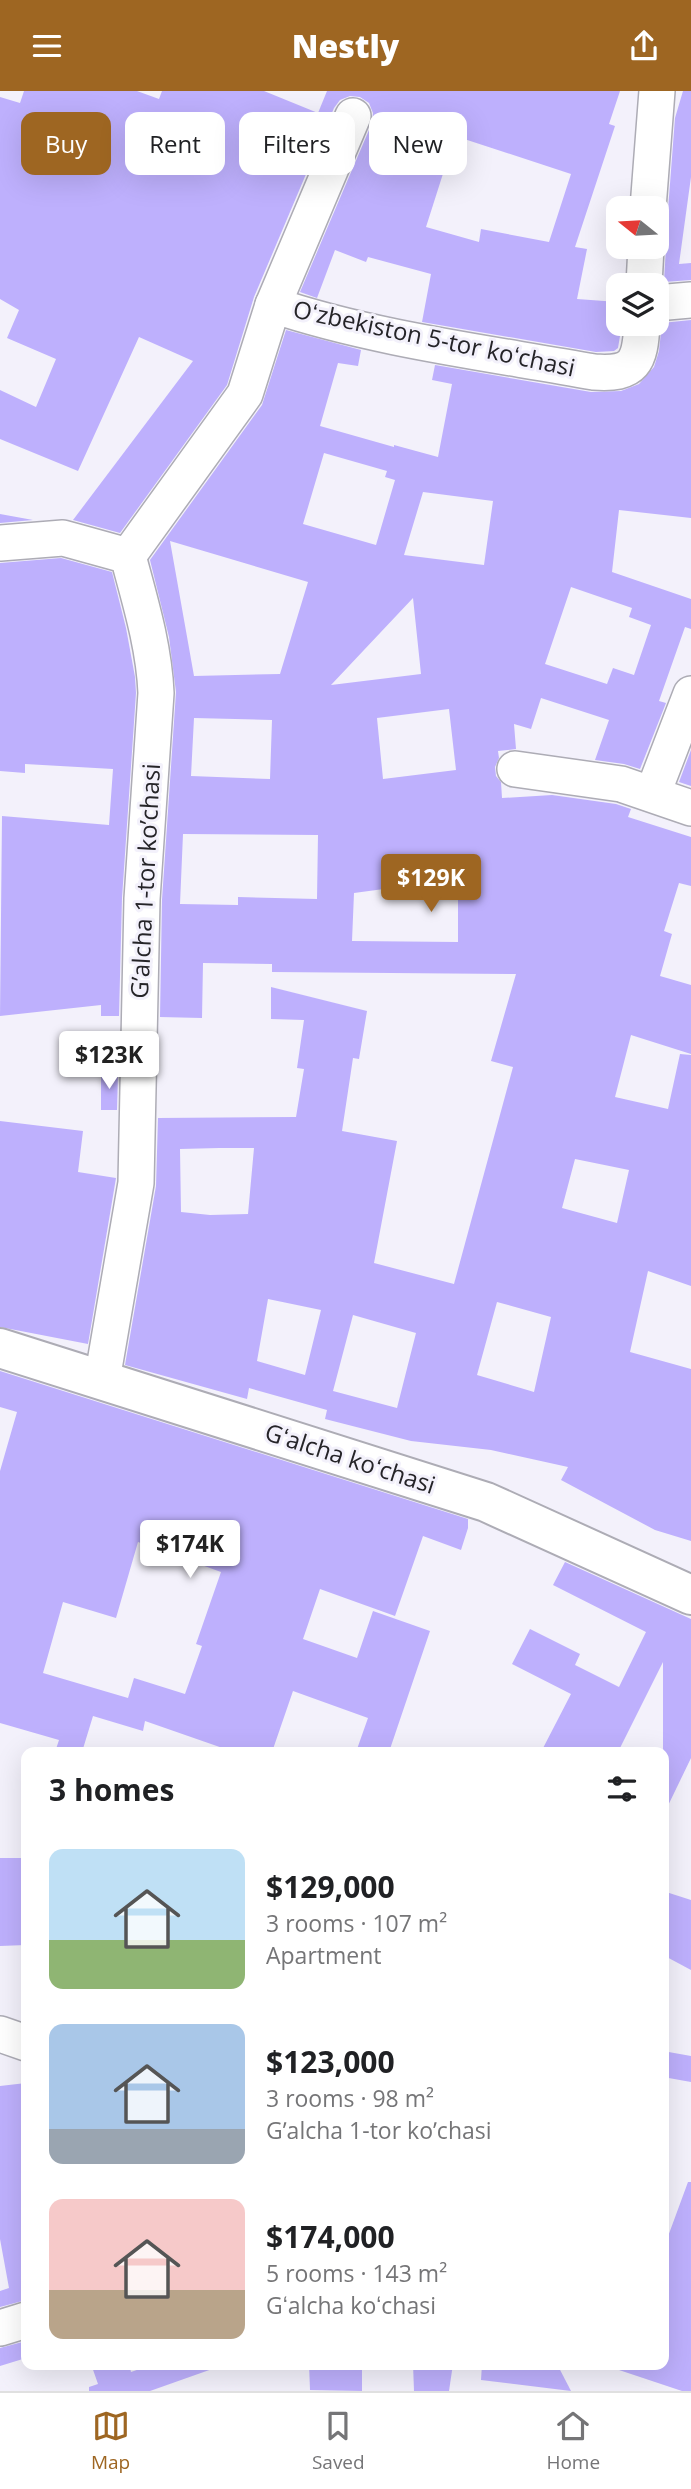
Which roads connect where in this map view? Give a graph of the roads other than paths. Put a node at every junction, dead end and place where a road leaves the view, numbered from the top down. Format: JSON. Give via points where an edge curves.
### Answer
{"nodes":[{"id":1,"x":657,"y":91,"type":"edge"},
{"id":2,"x":328,"y":175,"type":"edge"},
{"id":3,"x":649,"y":196,"type":"edge"},
{"id":4,"x":691,"y":300,"type":"edge"},
{"id":5,"x":669,"y":302,"type":"edge"},
{"id":6,"x":273,"y":305,"type":"junction"},
{"id":7,"x":640,"y":336,"type":"edge"},
{"id":8,"x":0,"y":543,"type":"edge"},
{"id":9,"x":128,"y":556,"type":"junction"},
{"id":10,"x":691,"y":694,"type":"edge"},
{"id":11,"x":515,"y":769,"type":"dead end"},
{"id":12,"x":653,"y":793,"type":"junction"},
{"id":13,"x":691,"y":807,"type":"edge"},
{"id":14,"x":0,"y":1348,"type":"edge"},
{"id":15,"x":102,"y":1380,"type":"junction"},
{"id":16,"x":691,"y":1594,"type":"edge"},
{"id":17,"x":0,"y":2034,"type":"edge"},
{"id":18,"x":21,"y":2041,"type":"edge"},
{"id":19,"x":21,"y":2322,"type":"edge"},
{"id":20,"x":0,"y":2328,"type":"edge"}],
"edges":[{"from":1,"to":3,"type":"street"},
{"from":2,"to":6,"type":"street"},
{"from":4,"to":5,"type":"street"},
{"from":6,"to":7,"type":"street","name":"Oʻzbekiston 5-tor koʻchasi","via":[[363,330],[614,374],[637,359]]},
{"from":6,"to":9,"type":"street","name":"Oʻzbekiston 5-tor koʻchasi","via":[[245,394]]},
{"from":8,"to":9,"type":"street","via":[[63,538]]},
{"from":9,"to":15,"type":"street","name":"Gʼalcha 1-tor koʼchasi","via":[[155,667],[156,693],[142,899],[136,1183]]},
{"from":10,"to":12,"type":"street"},
{"from":11,"to":12,"type":"street","via":[[621,783]]},
{"from":12,"to":13,"type":"street"},
{"from":14,"to":15,"type":"street","name":"Gʻalcha koʻchasi"},
{"from":15,"to":16,"type":"street","name":"Gʻalcha koʻchasi","via":[[486,1502]]},
{"from":17,"to":18,"type":"street"},
{"from":19,"to":20,"type":"street"}]}
